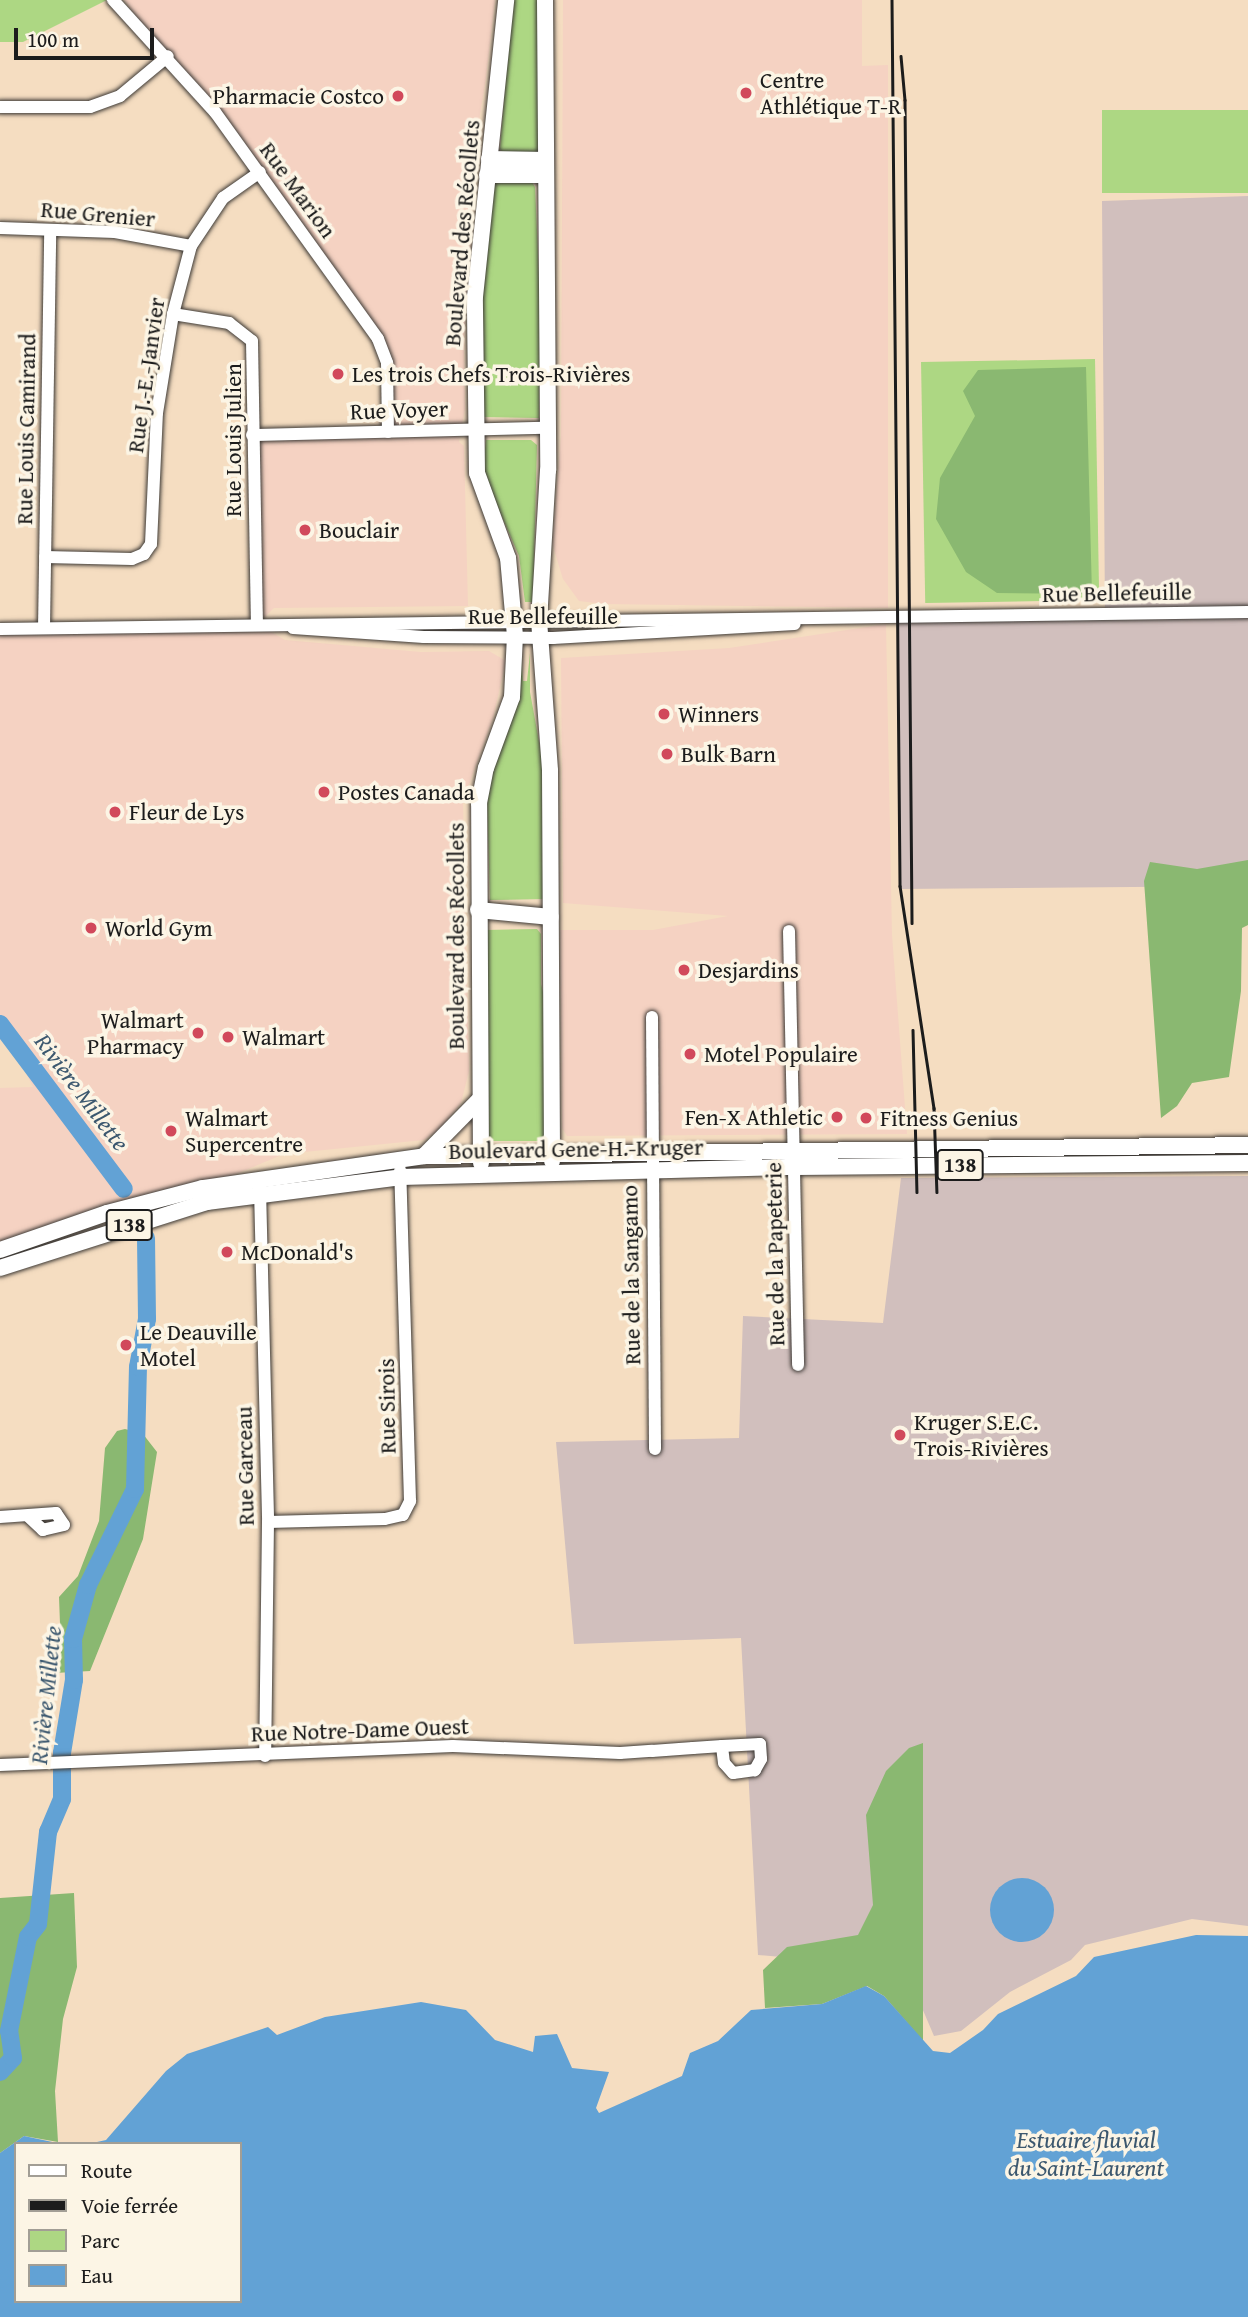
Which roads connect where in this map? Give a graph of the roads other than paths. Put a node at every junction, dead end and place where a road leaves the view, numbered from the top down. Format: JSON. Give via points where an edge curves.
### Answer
{"nodes":[{"id":1,"x":113,"y":0,"type":"edge"},
{"id":2,"x":506,"y":0,"type":"edge"},
{"id":3,"x":545,"y":0,"type":"edge"},
{"id":4,"x":168,"y":56,"type":"junction"},
{"id":5,"x":0,"y":107,"type":"edge"},
{"id":6,"x":488,"y":167,"type":"junction"},
{"id":7,"x":546,"y":167,"type":"junction"},
{"id":8,"x":260,"y":172,"type":"junction"},
{"id":9,"x":0,"y":228,"type":"edge"},
{"id":10,"x":50,"y":230,"type":"junction"},
{"id":11,"x":191,"y":246,"type":"junction"},
{"id":12,"x":173,"y":314,"type":"junction"},
{"id":13,"x":548,"y":428,"type":"junction"},
{"id":14,"x":474,"y":429,"type":"junction"},
{"id":15,"x":388,"y":432,"type":"junction"},
{"id":16,"x":252,"y":435,"type":"junction"},
{"id":17,"x":46,"y":557,"type":"junction"},
{"id":18,"x":1248,"y":612,"type":"edge"},
{"id":19,"x":819,"y":617,"type":"junction"},
{"id":20,"x":539,"y":620,"type":"junction"},
{"id":21,"x":263,"y":623,"type":"junction"},
{"id":22,"x":44,"y":628,"type":"junction"},
{"id":23,"x":515,"y":628,"type":"junction"},
{"id":24,"x":0,"y":629,"type":"edge"},
{"id":25,"x":540,"y":638,"type":"junction"},
{"id":26,"x":478,"y":910,"type":"junction"},
{"id":27,"x":551,"y":917,"type":"junction"},
{"id":28,"x":789,"y":931,"type":"dead end"},
{"id":29,"x":652,"y":1017,"type":"dead end"},
{"id":30,"x":479,"y":1100,"type":"junction"},
{"id":31,"x":1248,"y":1145,"type":"edge"},
{"id":32,"x":794,"y":1149,"type":"junction"},
{"id":33,"x":652,"y":1152,"type":"junction"},
{"id":34,"x":552,"y":1153,"type":"junction"},
{"id":35,"x":480,"y":1154,"type":"junction"},
{"id":36,"x":424,"y":1157,"type":"junction"},
{"id":37,"x":400,"y":1159,"type":"junction"},
{"id":38,"x":1248,"y":1163,"type":"edge"},
{"id":39,"x":796,"y":1167,"type":"junction"},
{"id":40,"x":651,"y":1170,"type":"junction"},
{"id":41,"x":552,"y":1171,"type":"junction"},
{"id":42,"x":481,"y":1172,"type":"junction"},
{"id":43,"x":401,"y":1177,"type":"junction"},
{"id":44,"x":260,"y":1185,"type":"junction"},
{"id":45,"x":0,"y":1250,"type":"edge"},
{"id":46,"x":0,"y":1268,"type":"edge"},
{"id":47,"x":799,"y":1365,"type":"dead end"},
{"id":48,"x":655,"y":1449,"type":"dead end"},
{"id":49,"x":0,"y":1517,"type":"edge"},
{"id":50,"x":29,"y":1517,"type":"dead end"},
{"id":51,"x":268,"y":1522,"type":"junction"},
{"id":52,"x":722,"y":1746,"type":"junction"},
{"id":53,"x":265,"y":1756,"type":"junction"},
{"id":54,"x":0,"y":1765,"type":"edge"}],
"edges":[{"from":1,"to":4,"type":"street","name":"Rue Marion"},
{"from":2,"to":6,"type":"main road","name":"Boulevard des Récollets"},
{"from":3,"to":7,"type":"main road"},
{"from":4,"to":5,"type":"street","via":[[120,96],[90,107]]},
{"from":4,"to":8,"type":"street","name":"Rue Marion"},
{"from":6,"to":7,"type":"main road"},
{"from":6,"to":14,"type":"main road","name":"Boulevard des Récollets","via":[[475,297]]},
{"from":7,"to":13,"type":"main road"},
{"from":8,"to":11,"type":"street","name":"Rue J.-E.-Janvier","via":[[223,198]]},
{"from":8,"to":15,"type":"street","name":"Rue Marion","via":[[378,339],[387,363]]},
{"from":9,"to":10,"type":"street","name":"Rue Grenier"},
{"from":10,"to":11,"type":"street","name":"Rue Grenier","via":[[115,232]]},
{"from":10,"to":17,"type":"street","name":"Rue Louis Camirand"},
{"from":11,"to":12,"type":"street","name":"Rue J.-E.-Janvier"},
{"from":12,"to":16,"type":"street","name":"Rue Louis Julien","via":[[229,323],[252,341],[256,373]]},
{"from":12,"to":17,"type":"street","name":"Rue J.-E.-Janvier","via":[[157,413],[151,544],[144,554],[132,559]]},
{"from":13,"to":14,"type":"street","name":"Rue Voyer"},
{"from":13,"to":20,"type":"main road"},
{"from":14,"to":15,"type":"street","name":"Rue Voyer"},
{"from":14,"to":23,"type":"main road","name":"Boulevard des Récollets","via":[[479,485],[508,558]]},
{"from":15,"to":16,"type":"street","name":"Rue Voyer"},
{"from":16,"to":21,"type":"street","name":"Rue Louis Julien"},
{"from":17,"to":22,"type":"street","name":"Rue Louis Camirand"},
{"from":18,"to":19,"type":"street","name":"Rue Bellefeuille"},
{"from":19,"to":20,"type":"street","name":"Rue Bellefeuille"},
{"from":19,"to":25,"type":"street","name":"Rue Bellefeuille","via":[[797,624],[711,631]]},
{"from":20,"to":23,"type":"street","name":"Rue Bellefeuille"},
{"from":20,"to":25,"type":"main road"},
{"from":21,"to":22,"type":"street","name":"Rue Bellefeuille"},
{"from":21,"to":23,"type":"street","name":"Rue Bellefeuille"},
{"from":22,"to":24,"type":"street","name":"Rue Bellefeuille"},
{"from":23,"to":25,"type":"street","name":"Rue Bellefeuille"},
{"from":23,"to":26,"type":"main road","name":"Boulevard des Récollets","via":[[512,697],[480,797]]},
{"from":25,"to":27,"type":"main road","via":[[550,766]]},
{"from":26,"to":27,"type":"main road"},
{"from":26,"to":30,"type":"main road","name":"Boulevard des Récollets"},
{"from":27,"to":34,"type":"main road"},
{"from":28,"to":32,"type":"street","name":"Rue de la Papeterie"},
{"from":29,"to":33,"type":"street","name":"Rue de la Sangamo"},
{"from":30,"to":35,"type":"main road","name":"Boulevard des Récollets"},
{"from":30,"to":36,"type":"main road"},
{"from":31,"to":32,"type":"main road","name":"Boulevard Gene-H.-Kruger","number":"138"},
{"from":32,"to":33,"type":"main road","name":"Boulevard Gene-H.-Kruger","number":"138"},
{"from":32,"to":39,"type":"street","name":"Rue de la Papeterie"},
{"from":33,"to":34,"type":"main road","name":"Boulevard Gene-H.-Kruger","number":"138"},
{"from":33,"to":40,"type":"street","name":"Rue de la Sangamo"},
{"from":34,"to":35,"type":"main road","name":"Boulevard Gene-H.-Kruger","number":"138"},
{"from":34,"to":41,"type":"main road"},
{"from":35,"to":36,"type":"main road","name":"Boulevard Gene-H.-Kruger","number":"138"},
{"from":35,"to":42,"type":"main road","name":"Boulevard des Récollets"},
{"from":36,"to":37,"type":"main road","name":"Boulevard Gene-H.-Kruger","number":"138"},
{"from":37,"to":43,"type":"street","name":"Rue Sirois"},
{"from":37,"to":44,"type":"main road","name":"Boulevard Gene-H.-Kruger","number":"138"},
{"from":38,"to":39,"type":"main road","name":"Boulevard Gene-H.-Kruger","number":"138"},
{"from":39,"to":40,"type":"main road","name":"Boulevard Gene-H.-Kruger","number":"138"},
{"from":39,"to":47,"type":"street","name":"Rue de la Papeterie"},
{"from":40,"to":41,"type":"main road","name":"Boulevard Gene-H.-Kruger","number":"138"},
{"from":40,"to":48,"type":"street","name":"Rue de la Sangamo"},
{"from":41,"to":42,"type":"main road","name":"Boulevard Gene-H.-Kruger","number":"138"},
{"from":42,"to":43,"type":"main road","name":"Boulevard Gene-H.-Kruger","number":"138"},
{"from":43,"to":44,"type":"main road","name":"Boulevard Gene-H.-Kruger","number":"138"},
{"from":43,"to":51,"type":"street","name":"Rue Sirois","via":[[410,1501],[403,1515],[385,1519]]},
{"from":44,"to":45,"type":"main road","name":"Boulevard Gene-H.-Kruger","number":"138","via":[[107,1213]]},
{"from":44,"to":46,"type":"main road","name":"Boulevard Gene-H.-Kruger","number":"138"},
{"from":44,"to":51,"type":"street","name":"Rue Garceau"},
{"from":49,"to":50,"type":"street"},
{"from":51,"to":53,"type":"street","name":"Rue Garceau"},
{"from":52,"to":52,"type":"street","name":"Rue Notre-Dame Ouest","via":[[724,1763],[733,1773],[755,1770],[761,1759],[760,1744]]},
{"from":52,"to":53,"type":"street","name":"Rue Notre-Dame Ouest","via":[[620,1753],[453,1746]]},
{"from":53,"to":54,"type":"street","name":"Rue Notre-Dame Ouest"}]}
